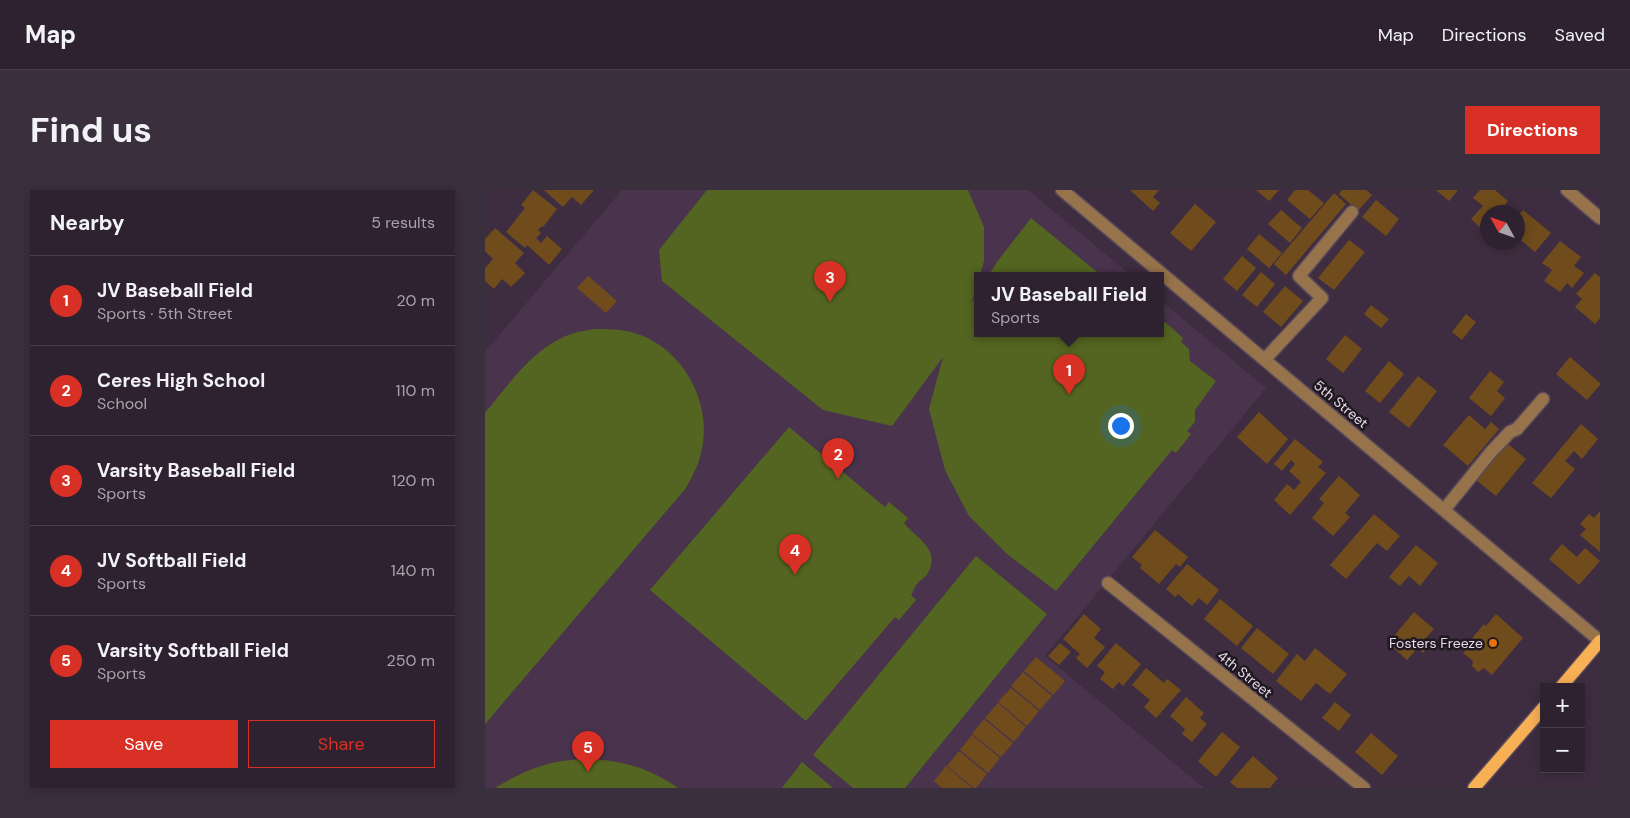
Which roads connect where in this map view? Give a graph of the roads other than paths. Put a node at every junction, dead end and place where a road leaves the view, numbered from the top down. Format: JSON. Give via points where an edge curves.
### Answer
{"nodes":[{"id":1,"x":1062,"y":190,"type":"edge"},
{"id":2,"x":1567,"y":190,"type":"edge"},
{"id":3,"x":1352,"y":212,"type":"dead end"},
{"id":4,"x":1600,"y":218,"type":"edge"},
{"id":5,"x":1160,"y":272,"type":"edge"},
{"id":6,"x":1164,"y":275,"type":"edge"},
{"id":7,"x":1265,"y":359,"type":"junction"},
{"id":8,"x":1543,"y":399,"type":"dead end"},
{"id":9,"x":1444,"y":510,"type":"junction"},
{"id":10,"x":1109,"y":583,"type":"dead end"},
{"id":11,"x":1600,"y":641,"type":"edge"},
{"id":12,"x":1564,"y":683,"type":"edge"},
{"id":13,"x":1540,"y":712,"type":"edge"},
{"id":14,"x":1364,"y":788,"type":"edge"},
{"id":15,"x":1474,"y":788,"type":"edge"}],
"edges":[{"from":1,"to":5,"type":"street","name":"5th Street"},
{"from":2,"to":4,"type":"street"},
{"from":3,"to":7,"type":"street","via":[[1299,276],[1322,298]]},
{"from":6,"to":7,"type":"street","name":"5th Street"},
{"from":7,"to":9,"type":"street","name":"5th Street"},
{"from":8,"to":9,"type":"street","via":[[1491,452]]},
{"from":9,"to":11,"type":"street","name":"5th Street"},
{"from":10,"to":14,"type":"street","name":"4th Street"},
{"from":11,"to":12,"type":"main road"},
{"from":13,"to":15,"type":"main road"}]}
